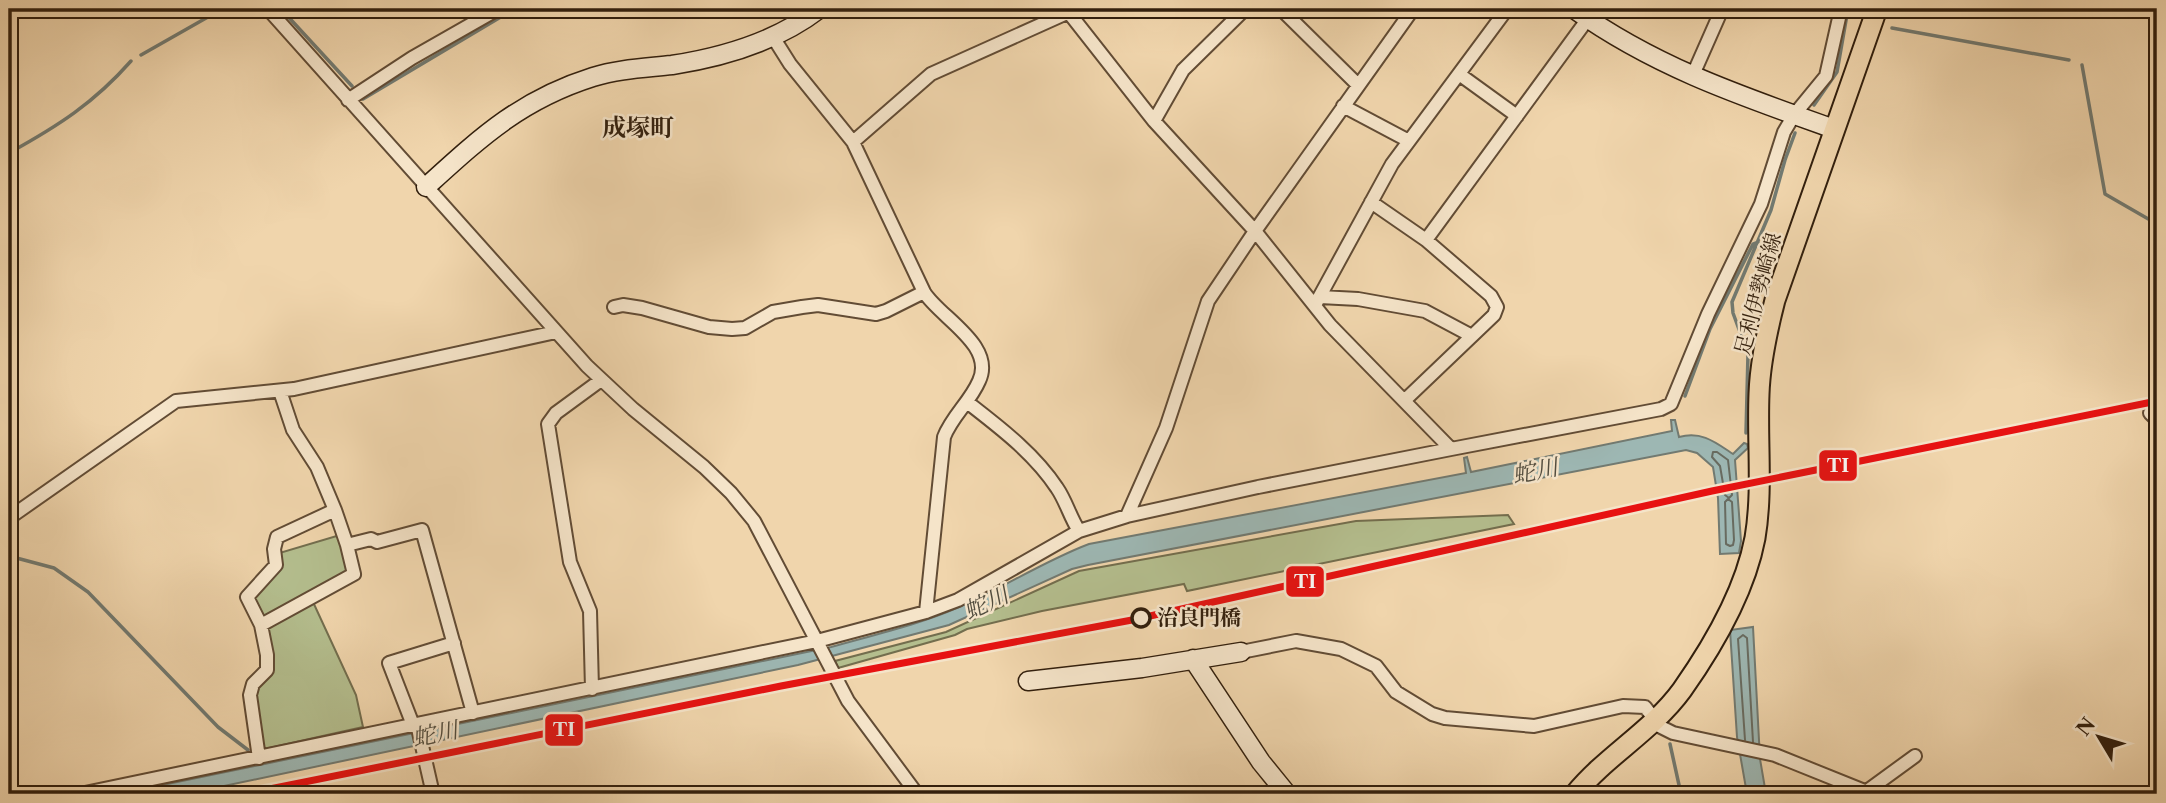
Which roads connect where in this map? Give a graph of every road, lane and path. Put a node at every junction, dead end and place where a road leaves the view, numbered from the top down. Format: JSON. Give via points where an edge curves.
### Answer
{"nodes":[{"id":1,"x":268,"y":9,"type":"edge"},
{"id":2,"x":498,"y":9,"type":"edge"},
{"id":3,"x":817,"y":9,"type":"edge"},
{"id":4,"x":1245,"y":9,"type":"edge"},
{"id":5,"x":1280,"y":9,"type":"edge"},
{"id":6,"x":1507,"y":9,"type":"edge"},
{"id":7,"x":1722,"y":9,"type":"edge"},
{"id":8,"x":1841,"y":9,"type":"edge"},
{"id":9,"x":1877,"y":9,"type":"edge"},
{"id":10,"x":1067,"y":11,"type":"edge"},
{"id":11,"x":1407,"y":11,"type":"edge"},
{"id":12,"x":1586,"y":12,"type":"edge"},
{"id":13,"x":773,"y":37,"type":"junction"},
{"id":14,"x":1459,"y":74,"type":"junction"},
{"id":15,"x":1692,"y":77,"type":"junction"},
{"id":16,"x":1358,"y":85,"type":"junction"},
{"id":17,"x":348,"y":100,"type":"junction"},
{"id":18,"x":1343,"y":106,"type":"junction"},
{"id":19,"x":1794,"y":115,"type":"junction"},
{"id":20,"x":1517,"y":116,"type":"junction"},
{"id":21,"x":1154,"y":121,"type":"junction"},
{"id":22,"x":1833,"y":129,"type":"junction"},
{"id":23,"x":1409,"y":141,"type":"junction"},
{"id":24,"x":853,"y":142,"type":"junction"},
{"id":25,"x":426,"y":187,"type":"junction"},
{"id":26,"x":1371,"y":202,"type":"junction"},
{"id":27,"x":1255,"y":231,"type":"junction"},
{"id":28,"x":1426,"y":240,"type":"junction"},
{"id":29,"x":924,"y":292,"type":"junction"},
{"id":30,"x":1317,"y":301,"type":"junction"},
{"id":31,"x":614,"y":307,"type":"dead end"},
{"id":32,"x":556,"y":332,"type":"junction"},
{"id":33,"x":1472,"y":335,"type":"junction"},
{"id":34,"x":601,"y":380,"type":"junction"},
{"id":35,"x":279,"y":391,"type":"junction"},
{"id":36,"x":1405,"y":400,"type":"junction"},
{"id":37,"x":967,"y":402,"type":"junction"},
{"id":38,"x":1451,"y":449,"type":"junction"},
{"id":39,"x":335,"y":510,"type":"junction"},
{"id":40,"x":1127,"y":516,"type":"junction"},
{"id":41,"x":9,"y":519,"type":"edge"},
{"id":42,"x":1079,"y":531,"type":"junction"},
{"id":43,"x":347,"y":545,"type":"junction"},
{"id":44,"x":926,"y":612,"type":"junction"},
{"id":45,"x":261,"y":625,"type":"junction"},
{"id":46,"x":454,"y":643,"type":"junction"},
{"id":47,"x":818,"y":643,"type":"junction"},
{"id":48,"x":1241,"y":652,"type":"joint"},
{"id":49,"x":1194,"y":659,"type":"junction"},
{"id":50,"x":1028,"y":681,"type":"dead end"},
{"id":51,"x":592,"y":689,"type":"junction"},
{"id":52,"x":473,"y":713,"type":"junction"},
{"id":53,"x":1655,"y":720,"type":"junction"},
{"id":54,"x":416,"y":726,"type":"junction"},
{"id":55,"x":1915,"y":756,"type":"dead end"},
{"id":56,"x":259,"y":758,"type":"junction"},
{"id":57,"x":1869,"y":793,"type":"edge"},
{"id":58,"x":80,"y":794,"type":"edge"},
{"id":59,"x":433,"y":794,"type":"edge"},
{"id":60,"x":917,"y":794,"type":"edge"},
{"id":61,"x":1287,"y":794,"type":"edge"},
{"id":62,"x":1576,"y":794,"type":"edge"}],
"edges":[{"from":1,"to":17,"type":"street"},
{"from":2,"to":17,"type":"street"},
{"from":3,"to":13,"type":"street"},
{"from":4,"to":21,"type":"street","via":[[1183,70]]},
{"from":5,"to":16,"type":"street"},
{"from":6,"to":14,"type":"street"},
{"from":7,"to":15,"type":"street"},
{"from":8,"to":19,"type":"street","via":[[1826,76]]},
{"from":9,"to":22,"type":"main road","name":"足利伊勢崎線"},
{"from":10,"to":21,"type":"street"},
{"from":10,"to":24,"type":"street","via":[[932,74]]},
{"from":11,"to":16,"type":"street"},
{"from":12,"to":15,"type":"street","via":[[1648,55]]},
{"from":12,"to":20,"type":"street"},
{"from":13,"to":24,"type":"street"},
{"from":13,"to":25,"type":"street","via":[[710,58],[595,76],[534,100],[500,122]]},
{"from":14,"to":20,"type":"street"},
{"from":14,"to":23,"type":"street"},
{"from":15,"to":19,"type":"street"},
{"from":16,"to":18,"type":"street"},
{"from":17,"to":25,"type":"street"},
{"from":18,"to":23,"type":"street"},
{"from":18,"to":27,"type":"street"},
{"from":19,"to":22,"type":"street"},
{"from":19,"to":38,"type":"street","via":[[1784,132],[1762,204],[1708,314],[1671,404]]},
{"from":20,"to":28,"type":"street"},
{"from":21,"to":27,"type":"street"},
{"from":22,"to":53,"type":"main road","name":"足利伊勢崎線","via":[[1775,300],[1763,351],[1758,514],[1747,570],[1693,674]]},
{"from":23,"to":26,"type":"street"},
{"from":24,"to":29,"type":"street"},
{"from":25,"to":32,"type":"street"},
{"from":26,"to":28,"type":"street"},
{"from":26,"to":30,"type":"street"},
{"from":27,"to":30,"type":"street"},
{"from":27,"to":40,"type":"street","via":[[1208,301],[1166,428]]},
{"from":28,"to":33,"type":"street","via":[[1496,304],[1497,311]]},
{"from":29,"to":31,"type":"street","via":[[876,314],[818,305],[773,312],[732,329],[642,308]]},
{"from":29,"to":37,"type":"street","via":[[978,352],[981,378]]},
{"from":30,"to":33,"type":"street","via":[[1358,299],[1424,311]]},
{"from":30,"to":36,"type":"street","via":[[1330,325]]},
{"from":32,"to":34,"type":"street"},
{"from":32,"to":35,"type":"street"},
{"from":33,"to":36,"type":"street"},
{"from":34,"to":47,"type":"street","via":[[731,493],[754,521]]},
{"from":34,"to":51,"type":"street","via":[[548,424],[570,562],[590,611]]},
{"from":35,"to":39,"type":"street","via":[[293,430],[317,467]]},
{"from":35,"to":41,"type":"street","via":[[169,404]]},
{"from":36,"to":38,"type":"street"},
{"from":37,"to":42,"type":"street","via":[[1012,437],[1051,480]]},
{"from":37,"to":44,"type":"street","via":[[944,437]]},
{"from":38,"to":40,"type":"street"},
{"from":39,"to":43,"type":"street"},
{"from":39,"to":45,"type":"street","via":[[277,537],[276,565],[247,597]]},
{"from":40,"to":42,"type":"street"},
{"from":42,"to":44,"type":"street","via":[[967,596]]},
{"from":43,"to":45,"type":"street","via":[[354,574]]},
{"from":43,"to":46,"type":"street","via":[[422,530]]},
{"from":44,"to":47,"type":"street"},
{"from":45,"to":56,"type":"street","via":[[267,670],[253,684],[250,695]]},
{"from":46,"to":52,"type":"street"},
{"from":46,"to":54,"type":"street","via":[[388,663]]},
{"from":47,"to":51,"type":"street"},
{"from":47,"to":60,"type":"street","via":[[848,701]]},
{"from":48,"to":49,"type":"street"},
{"from":48,"to":53,"type":"street","via":[[1296,641],[1341,649],[1376,666],[1396,692],[1445,718],[1534,726],[1638,705],[1645,706]]},
{"from":49,"to":50,"type":"street"},
{"from":49,"to":61,"type":"street"},
{"from":51,"to":52,"type":"street"},
{"from":52,"to":54,"type":"street"},
{"from":53,"to":57,"type":"street","via":[[1673,733],[1764,752]]},
{"from":53,"to":62,"type":"main road","name":"足利伊勢崎線"},
{"from":54,"to":56,"type":"street"},
{"from":54,"to":59,"type":"street"},
{"from":55,"to":57,"type":"street"},
{"from":56,"to":58,"type":"street"}]}
